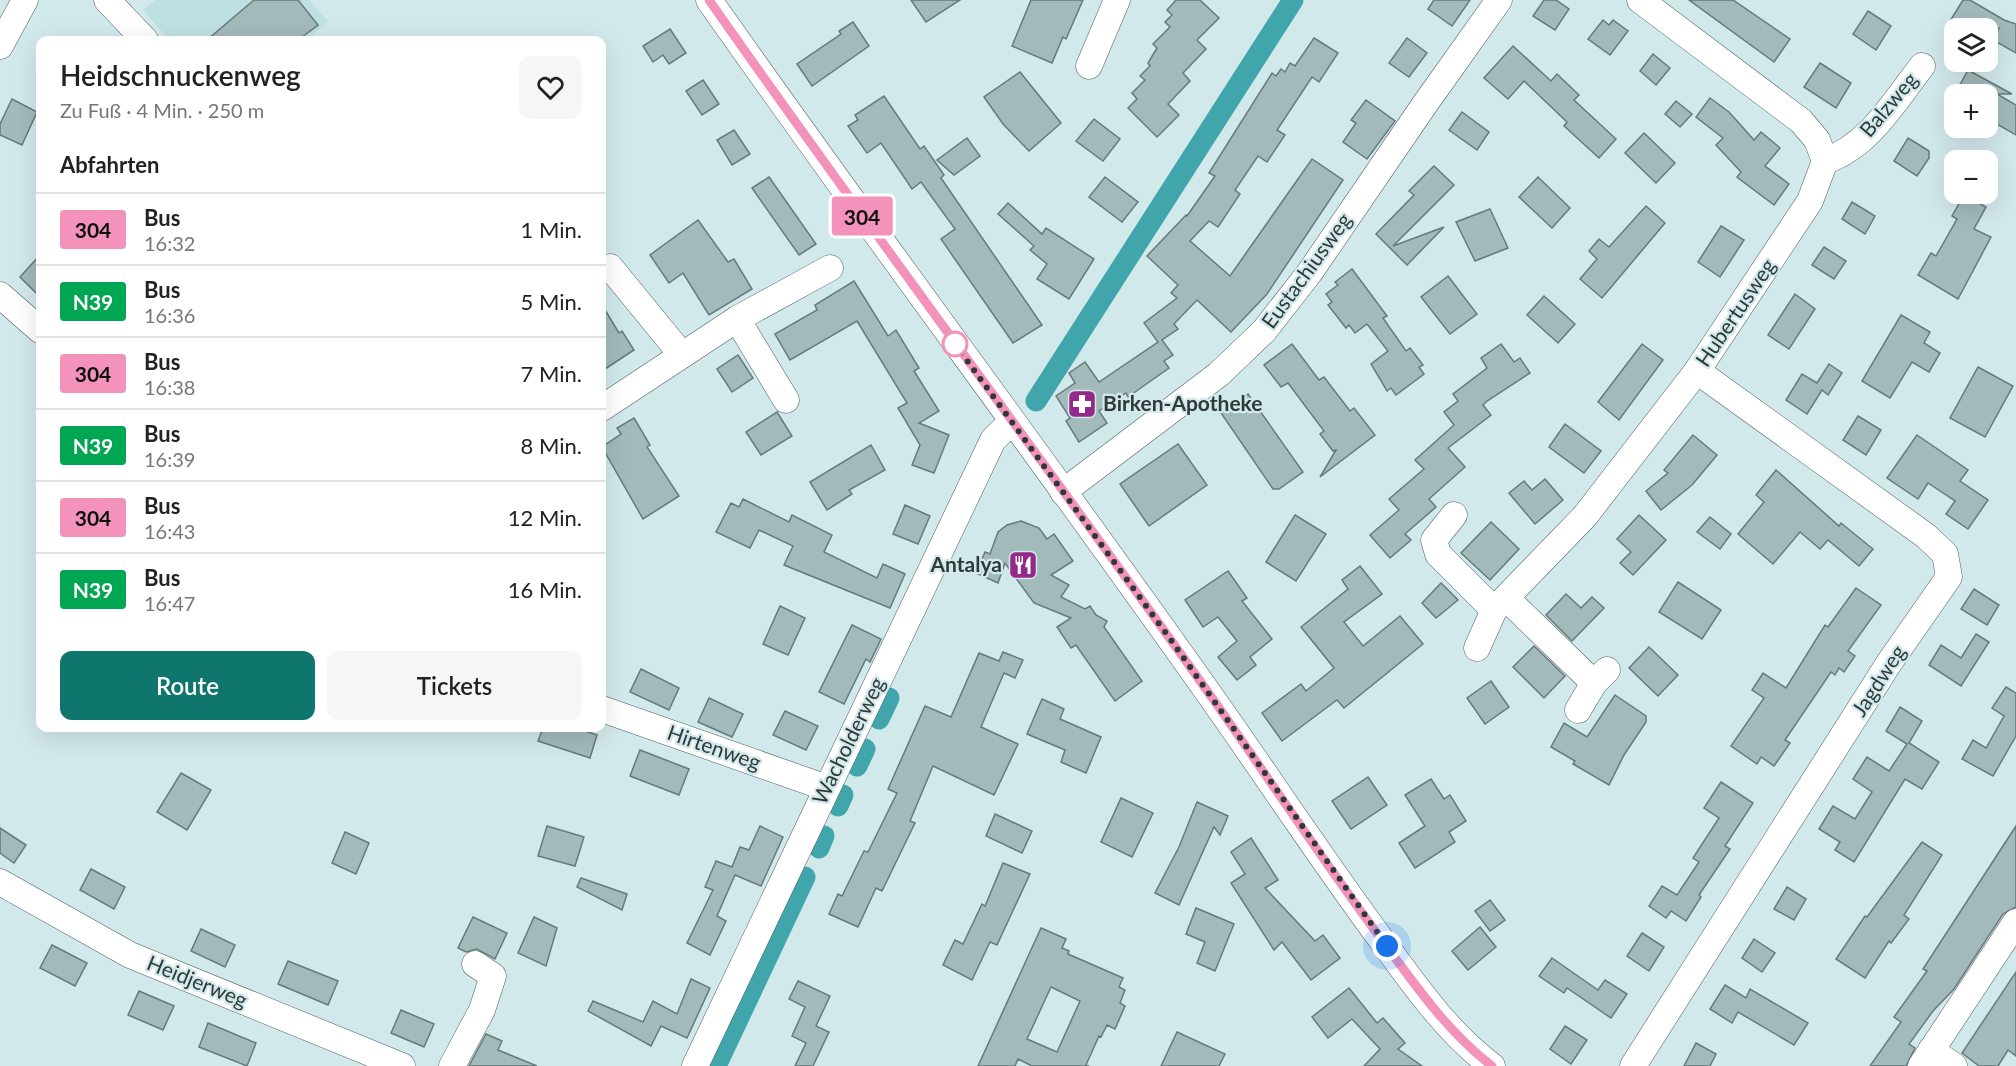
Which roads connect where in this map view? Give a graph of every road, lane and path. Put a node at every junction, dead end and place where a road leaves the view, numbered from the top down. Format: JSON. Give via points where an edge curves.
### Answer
{"nodes":[{"id":1,"x":24,"y":0,"type":"edge"},
{"id":2,"x":107,"y":0,"type":"edge"},
{"id":3,"x":709,"y":0,"type":"edge"},
{"id":4,"x":1117,"y":0,"type":"edge"},
{"id":5,"x":1499,"y":0,"type":"edge"},
{"id":6,"x":1640,"y":0,"type":"edge"},
{"id":7,"x":141,"y":36,"type":"edge"},
{"id":8,"x":0,"y":46,"type":"edge"},
{"id":9,"x":1089,"y":66,"type":"dead end"},
{"id":10,"x":1922,"y":66,"type":"dead end"},
{"id":11,"x":1825,"y":161,"type":"junction"},
{"id":12,"x":610,"y":267,"type":"dead end"},
{"id":13,"x":830,"y":268,"type":"dead end"},
{"id":14,"x":0,"y":295,"type":"edge"},
{"id":15,"x":737,"y":319,"type":"junction"},
{"id":16,"x":36,"y":326,"type":"edge"},
{"id":17,"x":682,"y":355,"type":"junction"},
{"id":18,"x":1697,"y":371,"type":"junction"},
{"id":19,"x":786,"y":400,"type":"dead end"},
{"id":20,"x":606,"y":405,"type":"edge"},
{"id":21,"x":1011,"y":422,"type":"junction"},
{"id":22,"x":1063,"y":492,"type":"junction"},
{"id":23,"x":1454,"y":515,"type":"dead end"},
{"id":24,"x":1500,"y":604,"type":"junction"},
{"id":25,"x":1478,"y":648,"type":"dead end"},
{"id":26,"x":606,"y":710,"type":"edge"},
{"id":27,"x":1578,"y":710,"type":"dead end"},
{"id":28,"x":827,"y":788,"type":"junction"},
{"id":29,"x":0,"y":882,"type":"edge"},
{"id":30,"x":2016,"y":922,"type":"edge"},
{"id":31,"x":2006,"y":957,"type":"edge"},
{"id":32,"x":475,"y":964,"type":"dead end"},
{"id":33,"x":1926,"y":1058,"type":"edge"},
{"id":34,"x":1489,"y":1065,"type":"edge"},
{"id":35,"x":402,"y":1066,"type":"edge"},
{"id":36,"x":452,"y":1066,"type":"edge"},
{"id":37,"x":695,"y":1066,"type":"edge"},
{"id":38,"x":1633,"y":1066,"type":"edge"},
{"id":39,"x":1954,"y":1066,"type":"edge"}],
"edges":[{"from":1,"to":8,"type":"street"},
{"from":2,"to":7,"type":"street"},
{"from":3,"to":21,"type":"street"},
{"from":4,"to":9,"type":"street"},
{"from":5,"to":22,"type":"street","name":"Eustachiusweg","via":[[1310,273],[1264,331],[1219,374]]},
{"from":6,"to":11,"type":"street","via":[[1801,121],[1817,140]]},
{"from":10,"to":11,"type":"street","name":"Balzweg","via":[[1872,130],[1843,155]]},
{"from":11,"to":18,"type":"street","name":"Hubertusweg","via":[[1810,201]]},
{"from":12,"to":17,"type":"street"},
{"from":13,"to":15,"type":"street"},
{"from":14,"to":16,"type":"street"},
{"from":15,"to":17,"type":"street"},
{"from":15,"to":19,"type":"street"},
{"from":17,"to":20,"type":"street"},
{"from":18,"to":24,"type":"street","name":"Hubertusweg","via":[[1585,516]]},
{"from":18,"to":38,"type":"street","name":"Jagdweg","via":[[1926,536],[1945,554],[1949,577],[1889,663]]},
{"from":21,"to":22,"type":"street"},
{"from":21,"to":28,"type":"street","name":"Wacholderweg","via":[[993,440]]},
{"from":22,"to":34,"type":"street","via":[[1438,1016]]},
{"from":23,"to":24,"type":"street","via":[[1434,540],[1438,554]]},
{"from":24,"to":25,"type":"street","name":"Hubertusweg"},
{"from":24,"to":27,"type":"street","via":[[1600,676]]},
{"from":26,"to":28,"type":"street","name":"Hirtenweg"},
{"from":28,"to":37,"type":"street","name":"Wacholderweg"},
{"from":29,"to":35,"type":"street","name":"Heidjerweg","via":[[130,955]]},
{"from":30,"to":31,"type":"street"},
{"from":31,"to":33,"type":"street"},
{"from":32,"to":36,"type":"street","via":[[493,976],[482,1010]]},
{"from":33,"to":39,"type":"street"}]}
